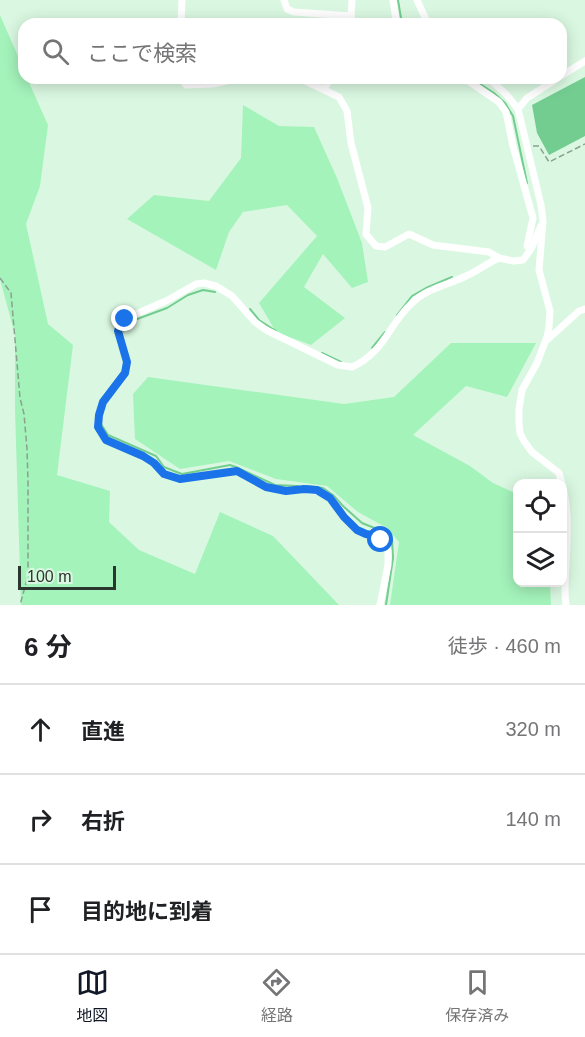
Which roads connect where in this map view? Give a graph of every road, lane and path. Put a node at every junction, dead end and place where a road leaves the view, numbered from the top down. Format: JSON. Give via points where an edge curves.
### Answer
{"nodes":[{"id":1,"x":182,"y":0,"type":"edge"},
{"id":2,"x":284,"y":0,"type":"edge"},
{"id":3,"x":352,"y":0,"type":"edge"},
{"id":4,"x":393,"y":0,"type":"edge"},
{"id":5,"x":417,"y":0,"type":"edge"},
{"id":6,"x":351,"y":16,"type":"joint"},
{"id":7,"x":181,"y":18,"type":"edge"},
{"id":8,"x":396,"y":18,"type":"edge"},
{"id":9,"x":425,"y":18,"type":"edge"},
{"id":10,"x":585,"y":61,"type":"edge"},
{"id":11,"x":567,"y":73,"type":"edge"},
{"id":12,"x":185,"y":84,"type":"edge"},
{"id":13,"x":213,"y":84,"type":"edge"},
{"id":14,"x":313,"y":84,"type":"edge"},
{"id":15,"x":328,"y":84,"type":"edge"},
{"id":16,"x":473,"y":84,"type":"edge"},
{"id":17,"x":495,"y":84,"type":"edge"},
{"id":18,"x":549,"y":84,"type":"edge"},
{"id":19,"x":324,"y":89,"type":"junction"},
{"id":20,"x":518,"y":109,"type":"junction"},
{"id":21,"x":585,"y":144,"type":"edge"},
{"id":22,"x":527,"y":148,"type":"junction"},
{"id":23,"x":543,"y":221,"type":"junction"},
{"id":24,"x":499,"y":258,"type":"junction"},
{"id":25,"x":523,"y":260,"type":"junction"},
{"id":26,"x":0,"y":278,"type":"edge"},
{"id":27,"x":585,"y":309,"type":"edge"},
{"id":28,"x":545,"y":342,"type":"junction"},
{"id":29,"x":561,"y":479,"type":"edge"},
{"id":30,"x":567,"y":533,"type":"edge"},
{"id":31,"x":20,"y":605,"type":"edge"},
{"id":32,"x":380,"y":605,"type":"edge"},
{"id":33,"x":566,"y":605,"type":"edge"}],
"edges":[{"from":1,"to":7,"type":"street"},
{"from":2,"to":6,"type":"street","via":[[287,9],[294,12]]},
{"from":3,"to":6,"type":"street"},
{"from":4,"to":8,"type":"street"},
{"from":5,"to":9,"type":"street"},
{"from":10,"to":11,"type":"street"},
{"from":12,"to":13,"type":"street"},
{"from":14,"to":19,"type":"street"},
{"from":15,"to":19,"type":"street"},
{"from":16,"to":25,"type":"street","via":[[506,111],[533,218]]},
{"from":17,"to":20,"type":"street"},
{"from":18,"to":20,"type":"street"},
{"from":19,"to":24,"type":"street","via":[[339,97],[347,111],[368,208],[366,234],[376,246],[385,247],[409,234],[433,245],[489,252]]},
{"from":20,"to":22,"type":"street"},
{"from":21,"to":22,"type":"path","via":[[549,162],[539,146]]},
{"from":22,"to":23,"type":"street"},
{"from":23,"to":25,"type":"street"},
{"from":23,"to":28,"type":"street","via":[[539,270],[550,311]]},
{"from":24,"to":25,"type":"street"},
{"from":24,"to":32,"type":"street","via":[[422,295],[401,313],[371,355],[352,367],[338,365],[266,330],[232,296],[204,283],[125,319],[118,328],[127,362],[125,373],[103,402],[99,415],[98,427],[106,440],[143,456],[164,474],[180,479],[237,471],[266,487],[321,492],[354,527],[385,544],[388,565]]},
{"from":26,"to":31,"type":"path","via":[[11,293],[27,450],[28,576]]},
{"from":27,"to":28,"type":"street"},
{"from":28,"to":29,"type":"street","via":[[522,390],[519,428],[532,452],[559,473]]},
{"from":30,"to":33,"type":"street"}]}
